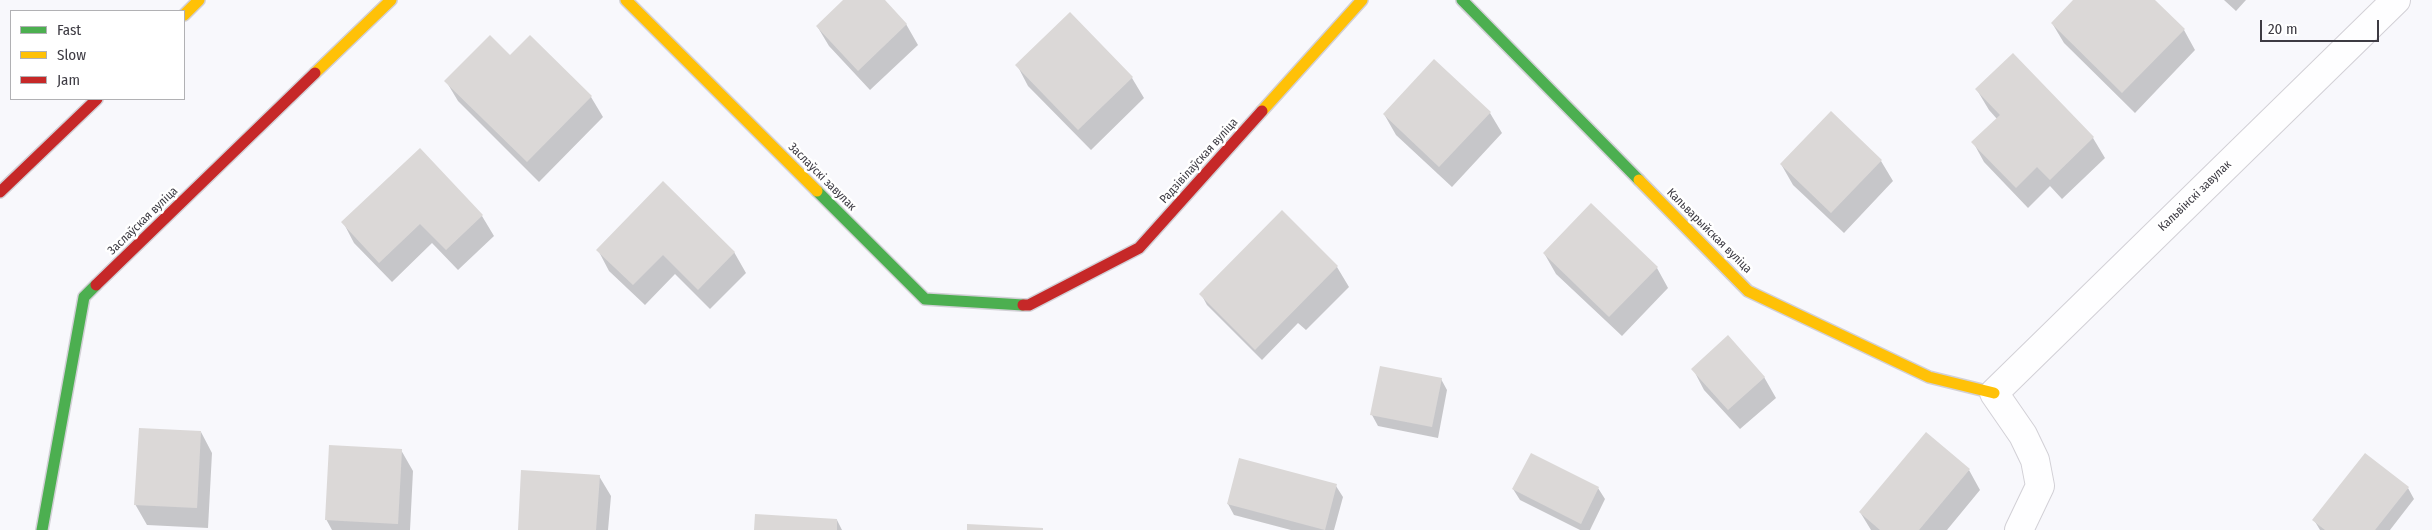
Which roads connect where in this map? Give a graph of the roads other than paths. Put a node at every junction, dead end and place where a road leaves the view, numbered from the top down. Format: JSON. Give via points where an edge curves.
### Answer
{"nodes":[{"id":1,"x":198,"y":0,"type":"edge"},
{"id":2,"x":391,"y":0,"type":"edge"},
{"id":3,"x":626,"y":0,"type":"edge"},
{"id":4,"x":1362,"y":0,"type":"edge"},
{"id":5,"x":1462,"y":0,"type":"edge"},
{"id":6,"x":2396,"y":0,"type":"edge"},
{"id":7,"x":185,"y":14,"type":"edge"},
{"id":8,"x":96,"y":100,"type":"edge"},
{"id":9,"x":0,"y":192,"type":"edge"},
{"id":10,"x":1029,"y":305,"type":"joint"},
{"id":11,"x":1994,"y":393,"type":"junction"},
{"id":12,"x":42,"y":530,"type":"edge"},
{"id":13,"x":2019,"y":530,"type":"edge"}],
"edges":[{"from":1,"to":7,"type":"street"},
{"from":2,"to":12,"type":"street","name":"Заслаўская вуліца","via":[[84,296]]},
{"from":3,"to":10,"type":"street","name":"Заслаўскі завулак","via":[[925,299]]},
{"from":4,"to":10,"type":"street","name":"Радзівілаўская вуліца","via":[[1139,248]]},
{"from":5,"to":11,"type":"street","name":"Кальварыйская вуліца","via":[[1748,291],[1929,378]]},
{"from":6,"to":11,"type":"street","name":"Кальвінскі завулак"},
{"from":8,"to":9,"type":"street"},
{"from":11,"to":13,"type":"street","via":[[2023,435],[2035,460],[2040,486]]}]}
